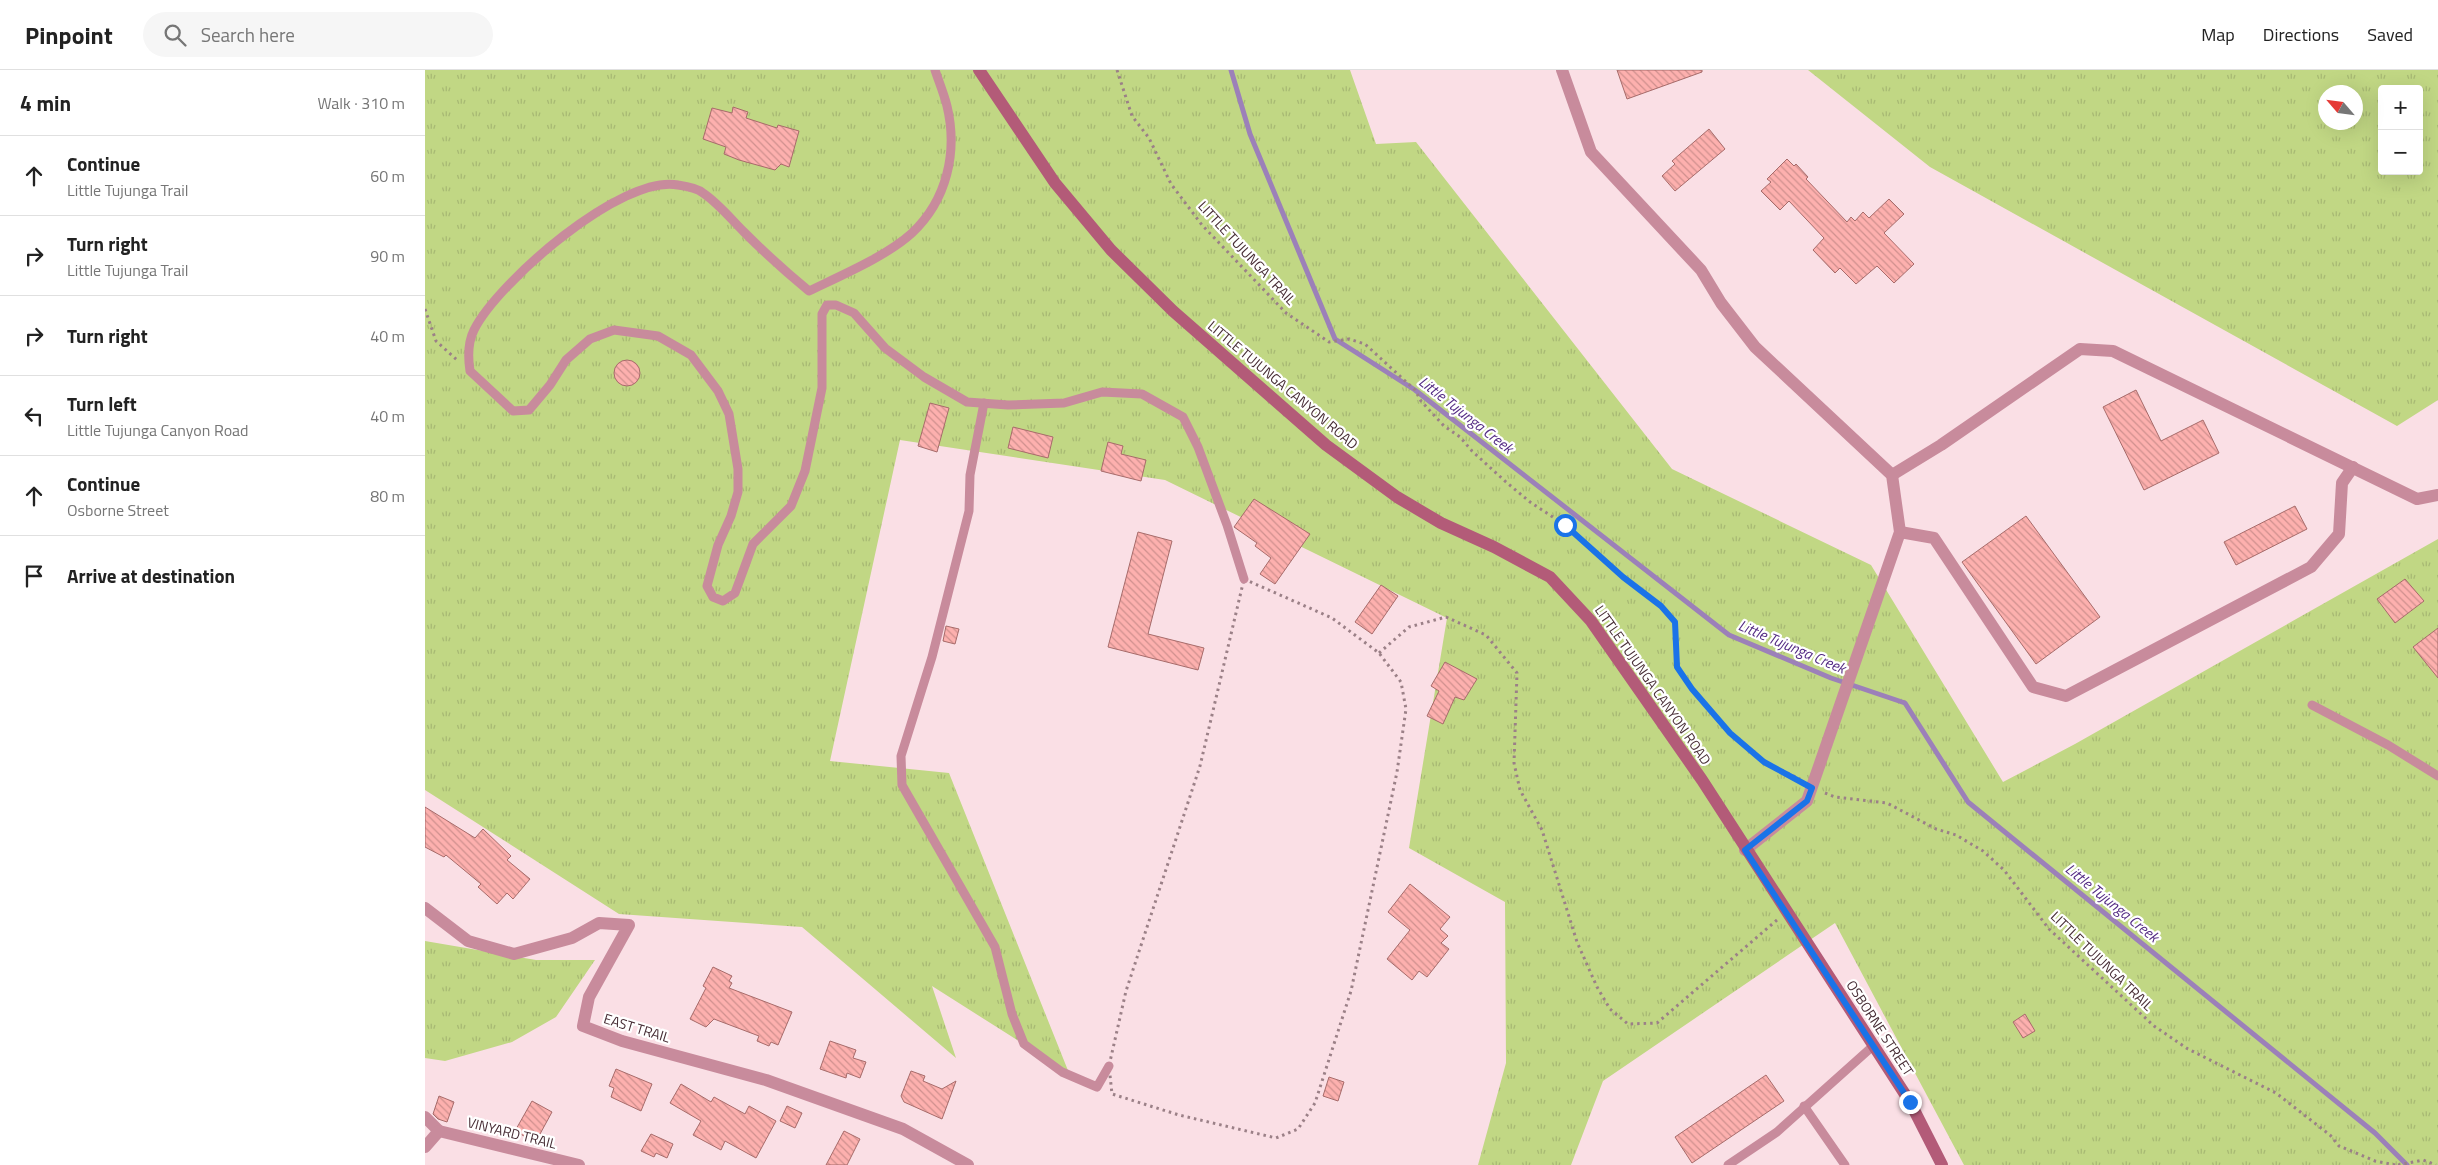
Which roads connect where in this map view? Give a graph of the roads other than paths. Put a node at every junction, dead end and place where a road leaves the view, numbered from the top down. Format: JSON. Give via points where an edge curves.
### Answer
{"nodes":[{"id":1,"x":935,"y":70,"type":"edge"},
{"id":2,"x":979,"y":70,"type":"edge"},
{"id":3,"x":1562,"y":70,"type":"edge"},
{"id":4,"x":985,"y":403,"type":"junction"},
{"id":5,"x":2353,"y":467,"type":"junction"},
{"id":6,"x":1892,"y":474,"type":"junction"},
{"id":7,"x":2438,"y":495,"type":"edge"},
{"id":8,"x":1900,"y":532,"type":"junction"},
{"id":9,"x":1244,"y":579,"type":"road end"},
{"id":10,"x":2312,"y":705,"type":"dead end"},
{"id":11,"x":2438,"y":776,"type":"edge"},
{"id":12,"x":1745,"y":850,"type":"junction"},
{"id":13,"x":425,"y":908,"type":"edge"},
{"id":14,"x":1802,"y":936,"type":"joint"},
{"id":15,"x":1873,"y":1046,"type":"junction"},
{"id":16,"x":1109,"y":1066,"type":"road end"},
{"id":17,"x":1804,"y":1106,"type":"junction"},
{"id":18,"x":425,"y":1117,"type":"edge"},
{"id":19,"x":439,"y":1131,"type":"junction"},
{"id":20,"x":425,"y":1147,"type":"edge"},
{"id":21,"x":579,"y":1165,"type":"edge"},
{"id":22,"x":968,"y":1165,"type":"edge"},
{"id":23,"x":1728,"y":1165,"type":"edge"},
{"id":24,"x":1845,"y":1165,"type":"edge"},
{"id":25,"x":1942,"y":1165,"type":"edge"}],
"edges":[{"from":1,"to":4,"type":"lane","via":[[947,107],[952,147],[948,175],[936,203],[912,233],[872,261],[809,291],[775,263],[702,192],[676,184],[641,188],[582,222],[533,261],[495,300],[473,331],[469,371],[513,411],[529,410],[551,385],[566,360],[590,339],[614,330],[658,336],[691,355],[718,391],[729,414],[735,445],[738,492],[717,545],[707,586],[713,598],[723,601],[735,593],[753,544],[791,506],[805,471],[822,388],[822,314],[827,306],[836,305],[854,314],[885,348],[924,377],[967,402]]},
{"from":2,"to":12,"type":"main road","name":"LITTLE TUJUNGA CANYON ROAD","via":[[1055,183],[1111,250],[1173,311],[1325,445],[1397,497],[1550,577],[1591,621],[1702,780]]},
{"from":3,"to":6,"type":"street","via":[[1591,152],[1701,270],[1721,303],[1755,347]]},
{"from":4,"to":9,"type":"lane","via":[[1064,403],[1101,392],[1142,394],[1183,417],[1198,447]]},
{"from":4,"to":16,"type":"lane","via":[[970,474],[969,511],[932,657],[901,756],[902,785],[995,947],[1023,1044],[1062,1072],[1097,1087]]},
{"from":5,"to":6,"type":"street","via":[[2113,351],[2080,349],[1941,445]]},
{"from":5,"to":7,"type":"street","via":[[2417,498]]},
{"from":5,"to":8,"type":"street","via":[[2341,482],[2339,534],[2311,567],[2065,696],[2033,687],[1934,538]]},
{"from":6,"to":8,"type":"street"},
{"from":8,"to":12,"type":"street","via":[[1807,801]]},
{"from":10,"to":11,"type":"lane"},
{"from":12,"to":14,"type":"main road","name":"LITTLE TUJUNGA CANYON ROAD"},
{"from":13,"to":22,"type":"street","name":"EAST TRAIL","via":[[468,941],[514,954],[572,938],[599,923],[629,925],[589,997],[583,1026],[622,1041],[766,1080],[903,1129]]},
{"from":14,"to":15,"type":"main road","name":"OSBORNE STREET"},
{"from":15,"to":17,"type":"lane"},
{"from":15,"to":25,"type":"main road","name":"OSBORNE STREET","via":[[1910,1102]]},
{"from":17,"to":23,"type":"lane","via":[[1777,1132]]},
{"from":17,"to":24,"type":"lane"},
{"from":18,"to":19,"type":"street"},
{"from":19,"to":20,"type":"street"},
{"from":19,"to":21,"type":"street","name":"VINYARD TRAIL"}]}
